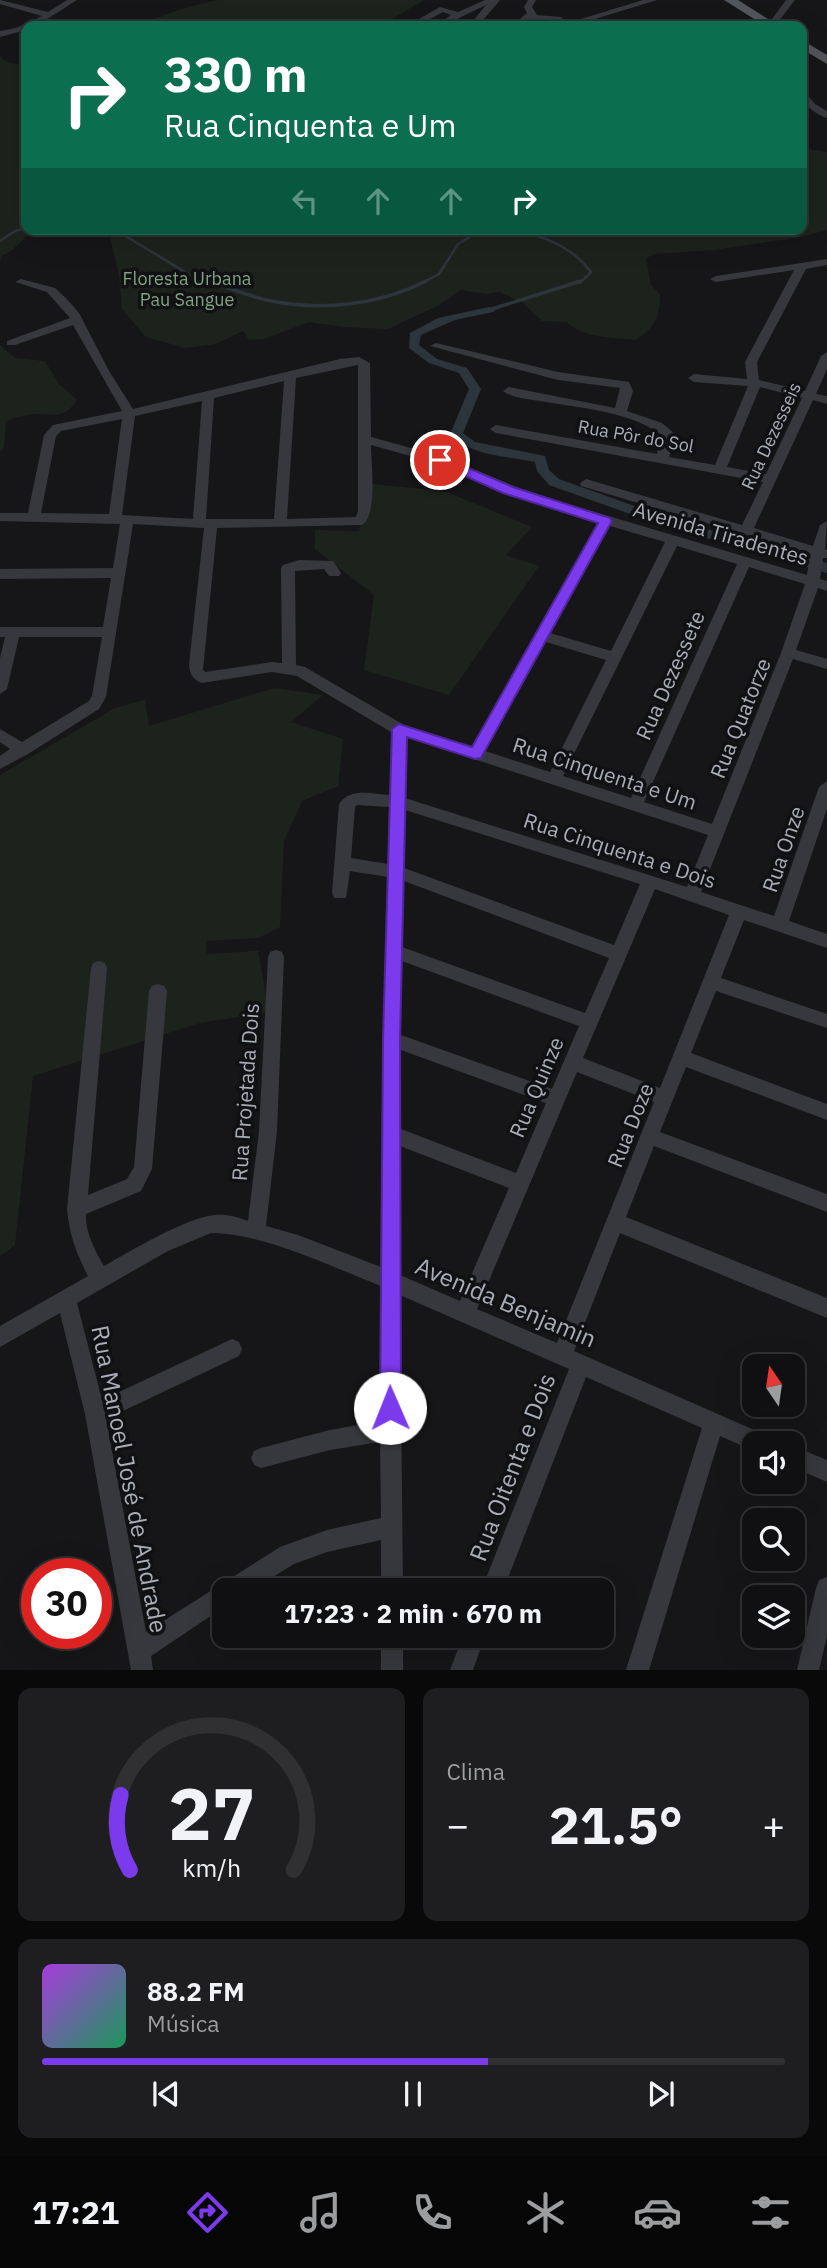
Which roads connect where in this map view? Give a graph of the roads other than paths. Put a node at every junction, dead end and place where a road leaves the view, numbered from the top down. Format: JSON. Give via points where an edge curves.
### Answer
{"nodes":[{"id":1,"x":73,"y":0,"type":"edge"},
{"id":2,"x":495,"y":0,"type":"edge"},
{"id":3,"x":532,"y":0,"type":"edge"},
{"id":4,"x":653,"y":0,"type":"edge"},
{"id":5,"x":730,"y":0,"type":"edge"},
{"id":6,"x":791,"y":0,"type":"edge"},
{"id":7,"x":0,"y":1,"type":"edge"},
{"id":8,"x":49,"y":15,"type":"junction"},
{"id":9,"x":458,"y":15,"type":"junction"},
{"id":10,"x":532,"y":19,"type":"edge"},
{"id":11,"x":35,"y":21,"type":"edge"},
{"id":12,"x":420,"y":21,"type":"edge"},
{"id":13,"x":447,"y":21,"type":"edge"},
{"id":14,"x":477,"y":21,"type":"edge"},
{"id":15,"x":561,"y":21,"type":"edge"},
{"id":16,"x":588,"y":21,"type":"edge"},
{"id":17,"x":764,"y":21,"type":"edge"},
{"id":18,"x":776,"y":21,"type":"edge"},
{"id":19,"x":807,"y":47,"type":"edge"},
{"id":20,"x":827,"y":60,"type":"edge"},
{"id":21,"x":807,"y":99,"type":"edge"},
{"id":22,"x":827,"y":115,"type":"edge"},
{"id":23,"x":827,"y":262,"type":"edge"},
{"id":24,"x":802,"y":265,"type":"junction"},
{"id":25,"x":716,"y":279,"type":"dead end"},
{"id":26,"x":21,"y":282,"type":"dead end"},
{"id":27,"x":76,"y":320,"type":"junction"},
{"id":28,"x":12,"y":343,"type":"dead end"},
{"id":29,"x":436,"y":346,"type":"dead end"},
{"id":30,"x":827,"y":356,"type":"edge"},
{"id":31,"x":290,"y":375,"type":"junction"},
{"id":32,"x":694,"y":378,"type":"dead end"},
{"id":33,"x":754,"y":383,"type":"junction"},
{"id":34,"x":509,"y":391,"type":"dead end"},
{"id":35,"x":208,"y":396,"type":"junction"},
{"id":36,"x":808,"y":396,"type":"junction"},
{"id":37,"x":827,"y":400,"type":"edge"},
{"id":38,"x":130,"y":413,"type":"junction"},
{"id":39,"x":620,"y":413,"type":"junction"},
{"id":40,"x":496,"y":429,"type":"dead end"},
{"id":41,"x":365,"y":439,"type":"junction"},
{"id":42,"x":662,"y":460,"type":"junction"},
{"id":43,"x":720,"y":469,"type":"junction"},
{"id":44,"x":771,"y":479,"type":"junction"},
{"id":45,"x":586,"y":483,"type":"dead end"},
{"id":46,"x":0,"y":517,"type":"edge"},
{"id":47,"x":34,"y":517,"type":"junction"},
{"id":48,"x":121,"y":520,"type":"junction"},
{"id":49,"x":606,"y":521,"type":"junction"},
{"id":50,"x":205,"y":524,"type":"junction"},
{"id":51,"x":280,"y":524,"type":"junction"},
{"id":52,"x":827,"y":525,"type":"edge"},
{"id":53,"x":746,"y":531,"type":"junction"},
{"id":54,"x":673,"y":540,"type":"junction"},
{"id":55,"x":820,"y":555,"type":"edge"},
{"id":56,"x":745,"y":562,"type":"junction"},
{"id":57,"x":117,"y":573,"type":"junction"},
{"id":58,"x":334,"y":573,"type":"dead end"},
{"id":59,"x":0,"y":574,"type":"edge"},
{"id":60,"x":817,"y":581,"type":"edge"},
{"id":61,"x":7,"y":632,"type":"edge"},
{"id":62,"x":108,"y":632,"type":"junction"},
{"id":63,"x":542,"y":636,"type":"junction"},
{"id":64,"x":788,"y":653,"type":"junction"},
{"id":65,"x":615,"y":657,"type":"junction"},
{"id":66,"x":827,"y":664,"type":"edge"},
{"id":67,"x":289,"y":667,"type":"junction"},
{"id":68,"x":0,"y":689,"type":"edge"},
{"id":69,"x":399,"y":729,"type":"junction"},
{"id":70,"x":0,"y":735,"type":"edge"},
{"id":71,"x":0,"y":744,"type":"edge"},
{"id":72,"x":20,"y":751,"type":"junction"},
{"id":73,"x":475,"y":754,"type":"junction"},
{"id":74,"x":0,"y":763,"type":"edge"},
{"id":75,"x":554,"y":779,"type":"junction"},
{"id":76,"x":827,"y":787,"type":"edge"},
{"id":77,"x":399,"y":802,"type":"junction"},
{"id":78,"x":635,"y":805,"type":"junction"},
{"id":79,"x":718,"y":832,"type":"junction"},
{"id":80,"x":341,"y":863,"type":"junction"},
{"id":81,"x":397,"y":872,"type":"junction"},
{"id":82,"x":650,"y":881,"type":"junction"},
{"id":83,"x":340,"y":893,"type":"dead end"},
{"id":84,"x":692,"y":895,"type":"junction"},
{"id":85,"x":739,"y":911,"type":"junction"},
{"id":86,"x":779,"y":925,"type":"junction"},
{"id":87,"x":827,"y":942,"type":"edge"},
{"id":88,"x":395,"y":951,"type":"junction"},
{"id":89,"x":618,"y":954,"type":"junction"},
{"id":90,"x":276,"y":957,"type":"dead end"},
{"id":91,"x":99,"y":968,"type":"dead end"},
{"id":92,"x":711,"y":982,"type":"junction"},
{"id":93,"x":158,"y":991,"type":"dead end"},
{"id":94,"x":589,"y":1021,"type":"junction"},
{"id":95,"x":827,"y":1021,"type":"edge"},
{"id":96,"x":392,"y":1039,"type":"junction"},
{"id":97,"x":681,"y":1057,"type":"junction"},
{"id":98,"x":572,"y":1062,"type":"junction"},
{"id":99,"x":665,"y":1098,"type":"junction"},
{"id":100,"x":556,"y":1099,"type":"junction"},
{"id":101,"x":827,"y":1112,"type":"edge"},
{"id":102,"x":392,"y":1134,"type":"junction"},
{"id":103,"x":649,"y":1136,"type":"junction"},
{"id":104,"x":520,"y":1183,"type":"junction"},
{"id":105,"x":827,"y":1203,"type":"edge"},
{"id":106,"x":76,"y":1209,"type":"junction"},
{"id":107,"x":615,"y":1222,"type":"junction"},
{"id":108,"x":256,"y":1230,"type":"junction"},
{"id":109,"x":99,"y":1278,"type":"junction"},
{"id":110,"x":391,"y":1281,"type":"junction"},
{"id":111,"x":66,"y":1299,"type":"junction"},
{"id":112,"x":827,"y":1308,"type":"edge"},
{"id":113,"x":465,"y":1313,"type":"junction"},
{"id":114,"x":0,"y":1337,"type":"edge"},
{"id":115,"x":232,"y":1349,"type":"dead end"},
{"id":116,"x":572,"y":1359,"type":"junction"},
{"id":117,"x":95,"y":1414,"type":"junction"},
{"id":118,"x":714,"y":1423,"type":"junction"},
{"id":119,"x":391,"y":1430,"type":"junction"},
{"id":120,"x":742,"y":1435,"type":"edge"},
{"id":121,"x":261,"y":1458,"type":"dead end"},
{"id":122,"x":805,"y":1461,"type":"edge"},
{"id":123,"x":827,"y":1471,"type":"edge"},
{"id":124,"x":393,"y":1526,"type":"junction"},
{"id":125,"x":250,"y":1578,"type":"edge"},
{"id":126,"x":392,"y":1578,"type":"edge"},
{"id":127,"x":496,"y":1578,"type":"edge"},
{"id":128,"x":827,"y":1588,"type":"edge"},
{"id":129,"x":212,"y":1603,"type":"edge"},
{"id":130,"x":392,"y":1648,"type":"edge"},
{"id":131,"x":469,"y":1648,"type":"edge"},
{"id":132,"x":140,"y":1660,"type":"edge"},
{"id":133,"x":392,"y":1670,"type":"edge"},
{"id":134,"x":461,"y":1670,"type":"edge"},
{"id":135,"x":637,"y":1670,"type":"edge"},
{"id":136,"x":808,"y":1670,"type":"edge"}],
"edges":[{"from":1,"to":8,"type":"street"},
{"from":2,"to":9,"type":"street"},
{"from":2,"to":14,"type":"street"},
{"from":3,"to":10,"type":"street","via":[[528,7]]},
{"from":4,"to":16,"type":"street"},
{"from":5,"to":17,"type":"main road"},
{"from":6,"to":18,"type":"street"},
{"from":7,"to":8,"type":"street"},
{"from":8,"to":11,"type":"street"},
{"from":9,"to":12,"type":"street","via":[[441,9]]},
{"from":9,"to":13,"type":"street"},
{"from":10,"to":15,"type":"street"},
{"from":19,"to":20,"type":"main road"},
{"from":21,"to":22,"type":"street"},
{"from":23,"to":24,"type":"street"},
{"from":24,"to":25,"type":"street"},
{"from":24,"to":33,"type":"street","via":[[751,362]]},
{"from":26,"to":27,"type":"street","via":[[51,290]]},
{"from":27,"to":28,"type":"street"},
{"from":27,"to":38,"type":"street"},
{"from":29,"to":39,"type":"street","via":[[558,376],[625,385]]},
{"from":30,"to":36,"type":"street","name":"Rua Dezesseis"},
{"from":31,"to":35,"type":"street"},
{"from":31,"to":41,"type":"street","via":[[340,363],[359,361],[365,365]]},
{"from":31,"to":51,"type":"street"},
{"from":32,"to":33,"type":"street"},
{"from":33,"to":36,"type":"street"},
{"from":33,"to":43,"type":"street"},
{"from":34,"to":39,"type":"street","name":"Rua Pôr do Sol"},
{"from":35,"to":38,"type":"street"},
{"from":35,"to":50,"type":"street"},
{"from":36,"to":37,"type":"street"},
{"from":36,"to":44,"type":"street","name":"Rua Dezesseis"},
{"from":38,"to":47,"type":"street","via":[[52,432]]},
{"from":38,"to":48,"type":"street"},
{"from":39,"to":42,"type":"street","name":"Rua Pôr do Sol","via":[[667,431]]},
{"from":40,"to":42,"type":"street","name":"Rua Pôr do Sol"},
{"from":41,"to":49,"type":"street","name":"Avenida Tiradentes","via":[[440,460],[508,490]]},
{"from":41,"to":51,"type":"street","via":[[365,516],[351,524]]},
{"from":42,"to":43,"type":"street","name":"Rua Pôr do Sol"},
{"from":43,"to":44,"type":"street","name":"Rua Pôr do Sol"},
{"from":44,"to":53,"type":"street","name":"Rua Dezesseis"},
{"from":45,"to":53,"type":"street","name":"Avenida Tiradentes"},
{"from":46,"to":47,"type":"street"},
{"from":47,"to":48,"type":"street"},
{"from":48,"to":50,"type":"street"},
{"from":48,"to":57,"type":"street"},
{"from":49,"to":54,"type":"street","name":"Avenida Tiradentes"},
{"from":49,"to":63,"type":"street"},
{"from":50,"to":51,"type":"street"},
{"from":50,"to":67,"type":"street","via":[[196,671],[202,678]]},
{"from":52,"to":55,"type":"street","name":"Rua Quatorze"},
{"from":53,"to":55,"type":"street","name":"Avenida Tiradentes"},
{"from":54,"to":56,"type":"street","name":"Avenida Tiradentes"},
{"from":54,"to":65,"type":"street"},
{"from":55,"to":60,"type":"street","name":"Rua Quatorze"},
{"from":56,"to":60,"type":"street","name":"Avenida Tiradentes"},
{"from":56,"to":78,"type":"street","name":"Rua Dezessete"},
{"from":57,"to":59,"type":"street"},
{"from":57,"to":62,"type":"street"},
{"from":58,"to":67,"type":"street","via":[[324,564],[290,566]]},
{"from":60,"to":64,"type":"street","name":"Rua Quatorze"},
{"from":61,"to":62,"type":"street"},
{"from":61,"to":68,"type":"street"},
{"from":62,"to":72,"type":"street","via":[[94,705]]},
{"from":63,"to":65,"type":"street"},
{"from":63,"to":73,"type":"street"},
{"from":64,"to":66,"type":"street"},
{"from":64,"to":79,"type":"street","name":"Rua Quatorze"},
{"from":65,"to":75,"type":"street"},
{"from":67,"to":69,"type":"street","name":"Rua Cinquenta e Um"},
{"from":69,"to":73,"type":"street","name":"Rua Cinquenta e Um"},
{"from":69,"to":77,"type":"street"},
{"from":70,"to":72,"type":"street"},
{"from":71,"to":72,"type":"street"},
{"from":72,"to":74,"type":"street"},
{"from":73,"to":75,"type":"street","name":"Rua Cinquenta e Um"},
{"from":75,"to":78,"type":"street","name":"Rua Cinquenta e Um"},
{"from":76,"to":86,"type":"street","name":"Rua Onze"},
{"from":77,"to":80,"type":"street","name":"Rua Cinquenta e Dois","via":[[348,801]]},
{"from":77,"to":81,"type":"street"},
{"from":77,"to":82,"type":"street","name":"Rua Cinquenta e Dois"},
{"from":78,"to":79,"type":"street","name":"Rua Cinquenta e Um"},
{"from":79,"to":84,"type":"street","name":"Rua Quatorze"},
{"from":80,"to":81,"type":"street"},
{"from":80,"to":83,"type":"street"},
{"from":81,"to":88,"type":"street"},
{"from":81,"to":89,"type":"street"},
{"from":82,"to":84,"type":"street","name":"Rua Cinquenta e Dois"},
{"from":82,"to":89,"type":"street","name":"Rua Quinze"},
{"from":84,"to":85,"type":"street","name":"Rua Cinquenta e Dois"},
{"from":85,"to":86,"type":"street","name":"Rua Cinquenta e Dois"},
{"from":85,"to":92,"type":"street","name":"Rua Doze"},
{"from":86,"to":87,"type":"street","name":"Rua Cinquenta e Dois"},
{"from":88,"to":94,"type":"street"},
{"from":88,"to":96,"type":"street"},
{"from":89,"to":94,"type":"street","name":"Rua Quinze"},
{"from":90,"to":108,"type":"street","name":"Rua Projetada Dois","via":[[268,1131]]},
{"from":91,"to":106,"type":"street"},
{"from":92,"to":95,"type":"street"},
{"from":92,"to":97,"type":"street","name":"Rua Doze"},
{"from":93,"to":106,"type":"street","via":[[143,1169],[134,1185]]},
{"from":94,"to":98,"type":"street","name":"Rua Quinze"},
{"from":96,"to":100,"type":"street"},
{"from":96,"to":102,"type":"street"},
{"from":97,"to":99,"type":"street","name":"Rua Doze"},
{"from":97,"to":101,"type":"street"},
{"from":98,"to":99,"type":"street"},
{"from":98,"to":100,"type":"street","name":"Rua Quinze"},
{"from":99,"to":103,"type":"street","name":"Rua Doze"},
{"from":100,"to":104,"type":"street","name":"Rua Quinze"},
{"from":102,"to":104,"type":"street"},
{"from":102,"to":110,"type":"street"},
{"from":103,"to":105,"type":"street"},
{"from":103,"to":107,"type":"street","name":"Rua Doze"},
{"from":104,"to":113,"type":"street","name":"Rua Quinze"},
{"from":106,"to":109,"type":"street","via":[[79,1234]]},
{"from":107,"to":112,"type":"street"},
{"from":107,"to":116,"type":"street","name":"Rua Doze"},
{"from":108,"to":109,"type":"street","name":"Avenida Benjamin","via":[[211,1224],[161,1244]]},
{"from":108,"to":110,"type":"street","name":"Avenida Benjamin"},
{"from":109,"to":111,"type":"street","name":"Avenida Benjamin"},
{"from":110,"to":113,"type":"street","name":"Avenida Benjamin"},
{"from":110,"to":119,"type":"street"},
{"from":111,"to":114,"type":"street","name":"Avenida Benjamin"},
{"from":111,"to":117,"type":"street","name":"Rua Manoel José de Andrade"},
{"from":113,"to":116,"type":"street","name":"Avenida Benjamin"},
{"from":115,"to":117,"type":"street"},
{"from":116,"to":118,"type":"street","name":"Avenida Benjamin"},
{"from":116,"to":127,"type":"street","name":"Rua Oitenta e Dois"},
{"from":117,"to":132,"type":"street","name":"Rua Manoel José de Andrade"},
{"from":118,"to":120,"type":"street","name":"Avenida Benjamin"},
{"from":118,"to":135,"type":"street"},
{"from":119,"to":121,"type":"street"},
{"from":119,"to":124,"type":"street"},
{"from":122,"to":123,"type":"street"},
{"from":124,"to":125,"type":"street","via":[[288,1555]]},
{"from":124,"to":126,"type":"street"},
{"from":128,"to":136,"type":"street"},
{"from":129,"to":132,"type":"street"},
{"from":130,"to":133,"type":"street"},
{"from":131,"to":134,"type":"street"}]}
